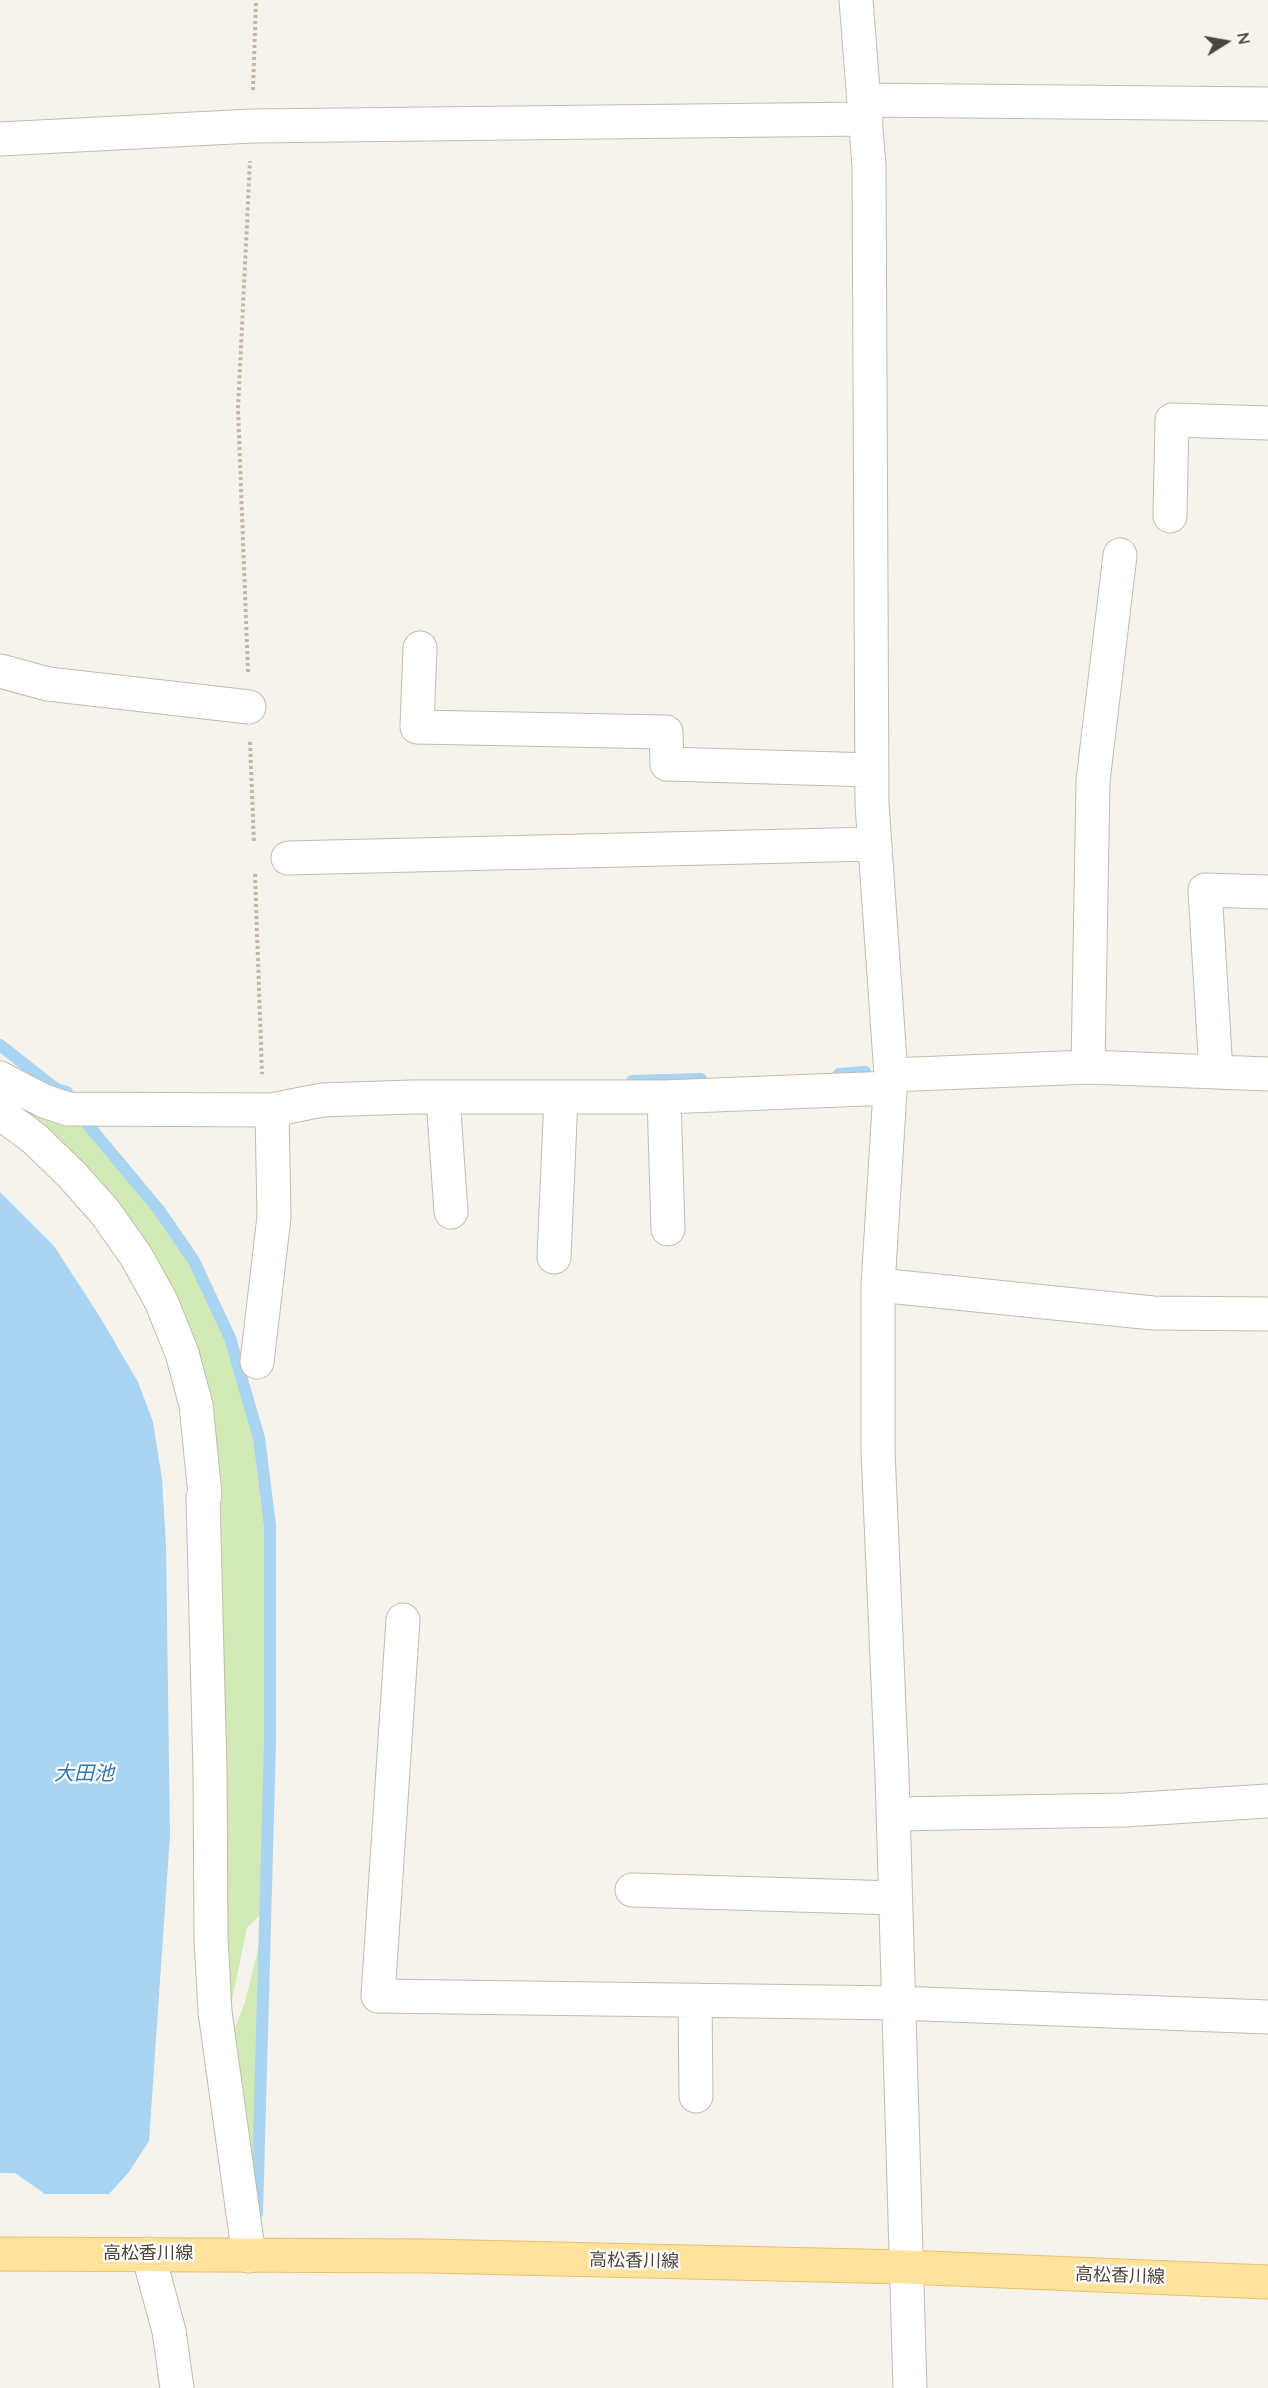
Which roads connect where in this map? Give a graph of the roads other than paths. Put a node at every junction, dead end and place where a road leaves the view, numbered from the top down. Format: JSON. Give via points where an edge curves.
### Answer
{"nodes":[{"id":1,"x":856,"y":0,"type":"edge"},
{"id":2,"x":1268,"y":104,"type":"edge"},
{"id":3,"x":866,"y":110,"type":"junction"},
{"id":4,"x":0,"y":139,"type":"edge"},
{"id":5,"x":1268,"y":423,"type":"edge"},
{"id":6,"x":1170,"y":516,"type":"dead end"},
{"id":7,"x":1120,"y":555,"type":"dead end"},
{"id":8,"x":420,"y":648,"type":"dead end"},
{"id":9,"x":0,"y":672,"type":"edge"},
{"id":10,"x":249,"y":707,"type":"road end"},
{"id":11,"x":872,"y":770,"type":"junction"},
{"id":12,"x":874,"y":844,"type":"junction"},
{"id":13,"x":288,"y":858,"type":"dead end"},
{"id":14,"x":1268,"y":892,"type":"edge"},
{"id":15,"x":1088,"y":1067,"type":"junction"},
{"id":16,"x":1216,"y":1072,"type":"junction"},
{"id":17,"x":1268,"y":1074,"type":"edge"},
{"id":18,"x":0,"y":1078,"type":"edge"},
{"id":19,"x":891,"y":1082,"type":"junction"},
{"id":20,"x":561,"y":1097,"type":"junction"},
{"id":21,"x":664,"y":1097,"type":"junction"},
{"id":22,"x":443,"y":1098,"type":"junction"},
{"id":23,"x":272,"y":1110,"type":"junction"},
{"id":24,"x":0,"y":1113,"type":"edge"},
{"id":25,"x":451,"y":1212,"type":"dead end"},
{"id":26,"x":668,"y":1229,"type":"dead end"},
{"id":27,"x":554,"y":1257,"type":"dead end"},
{"id":28,"x":878,"y":1285,"type":"junction"},
{"id":29,"x":1268,"y":1314,"type":"edge"},
{"id":30,"x":257,"y":1362,"type":"dead end"},
{"id":31,"x":404,"y":1620,"type":"dead end"},
{"id":32,"x":1268,"y":1801,"type":"edge"},
{"id":33,"x":893,"y":1814,"type":"junction"},
{"id":34,"x":632,"y":1890,"type":"dead end"},
{"id":35,"x":895,"y":1898,"type":"junction"},
{"id":36,"x":695,"y":2000,"type":"junction"},
{"id":37,"x":898,"y":2003,"type":"junction"},
{"id":38,"x":1268,"y":2017,"type":"edge"},
{"id":39,"x":696,"y":2096,"type":"dead end"},
{"id":40,"x":0,"y":2254,"type":"edge"},
{"id":41,"x":148,"y":2254,"type":"junction"},
{"id":42,"x":249,"y":2256,"type":"junction"},
{"id":43,"x":905,"y":2267,"type":"junction"},
{"id":44,"x":1268,"y":2282,"type":"edge"},
{"id":45,"x":177,"y":2388,"type":"edge"},
{"id":46,"x":910,"y":2388,"type":"edge"}],
"edges":[{"from":1,"to":3,"type":"street"},
{"from":2,"to":3,"type":"street"},
{"from":3,"to":4,"type":"street","via":[[252,126]]},
{"from":3,"to":11,"type":"street"},
{"from":5,"to":6,"type":"street","via":[[1172,420]]},
{"from":7,"to":15,"type":"street","via":[[1093,781]]},
{"from":8,"to":11,"type":"street","via":[[417,727],[666,732],[667,764]]},
{"from":9,"to":10,"type":"street","via":[[48,684]]},
{"from":11,"to":12,"type":"street"},
{"from":12,"to":13,"type":"street"},
{"from":12,"to":19,"type":"street"},
{"from":14,"to":16,"type":"street","via":[[1205,890]]},
{"from":15,"to":16,"type":"street"},
{"from":15,"to":19,"type":"street"},
{"from":16,"to":17,"type":"street"},
{"from":18,"to":23,"type":"street","via":[[44,1101],[73,1109]]},
{"from":19,"to":21,"type":"street"},
{"from":19,"to":28,"type":"street"},
{"from":20,"to":21,"type":"street"},
{"from":20,"to":22,"type":"street"},
{"from":20,"to":27,"type":"street"},
{"from":21,"to":26,"type":"street"},
{"from":22,"to":23,"type":"street","via":[[322,1100]]},
{"from":22,"to":25,"type":"street"},
{"from":23,"to":30,"type":"street","via":[[274,1218]]},
{"from":24,"to":42,"type":"street","via":[[35,1139],[72,1175],[136,1256],[161,1301],[182,1353],[196,1405],[206,1495],[203,1497],[215,2012]]},
{"from":28,"to":29,"type":"street","via":[[1153,1313]]},
{"from":28,"to":33,"type":"street","via":[[878,1450]]},
{"from":31,"to":36,"type":"street","via":[[378,1996]]},
{"from":32,"to":33,"type":"street","via":[[1125,1810]]},
{"from":33,"to":35,"type":"street"},
{"from":34,"to":35,"type":"street"},
{"from":35,"to":37,"type":"street"},
{"from":36,"to":37,"type":"street"},
{"from":36,"to":39,"type":"street"},
{"from":37,"to":38,"type":"street"},
{"from":37,"to":43,"type":"street"},
{"from":40,"to":41,"type":"main road","name":"高松香川線"},
{"from":41,"to":42,"type":"main road","name":"高松香川線"},
{"from":41,"to":45,"type":"street","via":[[170,2331]]},
{"from":42,"to":43,"type":"main road","name":"高松香川線","via":[[428,2256]]},
{"from":43,"to":44,"type":"main road","name":"高松香川線"},
{"from":43,"to":46,"type":"street"}]}
